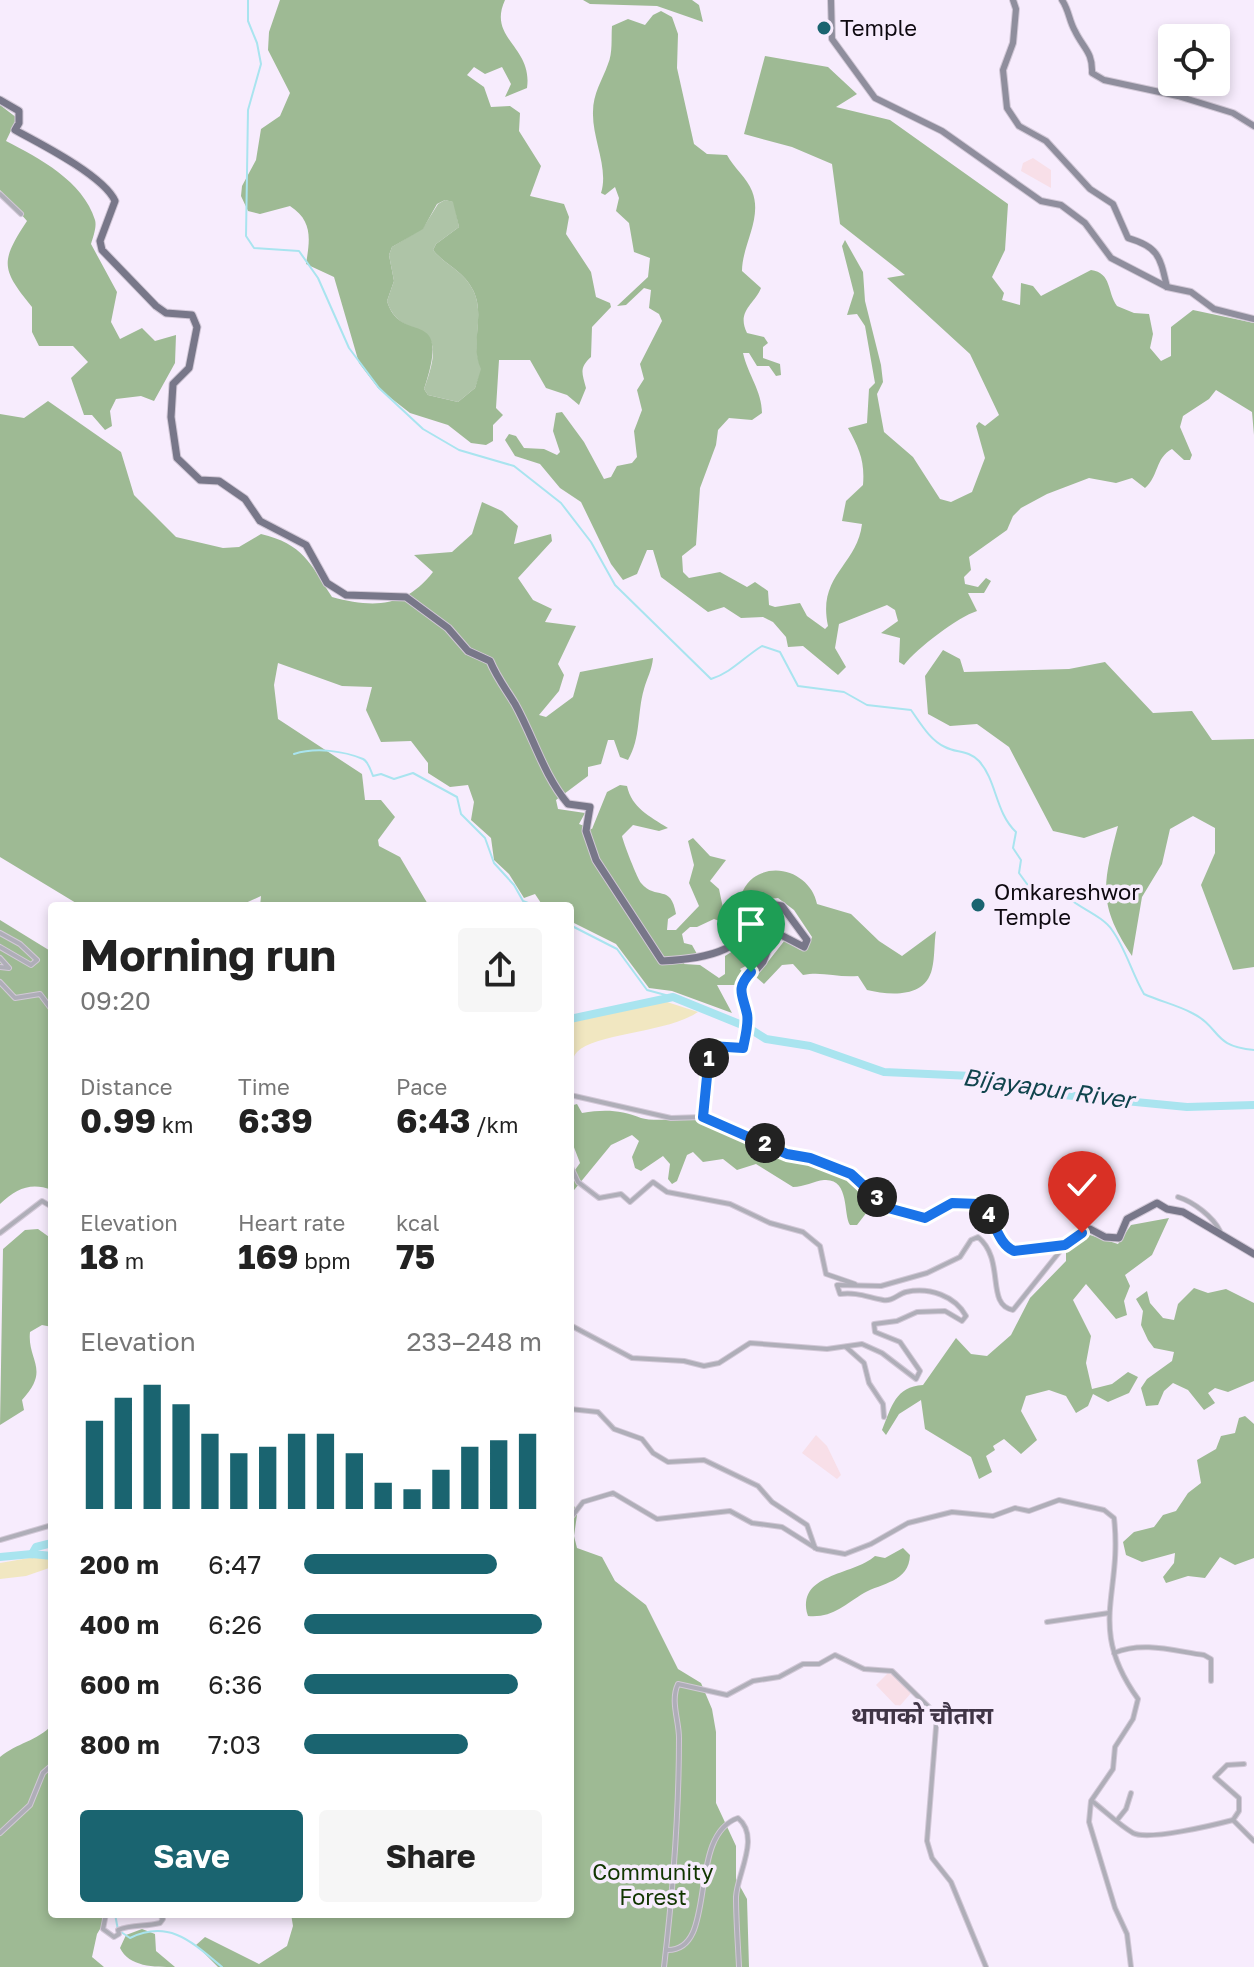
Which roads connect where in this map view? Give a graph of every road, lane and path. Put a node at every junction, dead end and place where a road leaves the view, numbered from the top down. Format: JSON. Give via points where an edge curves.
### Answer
{"nodes":[{"id":1,"x":831,"y":0,"type":"edge"},
{"id":2,"x":1013,"y":0,"type":"edge"},
{"id":3,"x":1062,"y":0,"type":"edge"},
{"id":4,"x":0,"y":100,"type":"edge"},
{"id":5,"x":1254,"y":126,"type":"edge"},
{"id":6,"x":0,"y":194,"type":"edge"},
{"id":7,"x":21,"y":214,"type":"dead end"},
{"id":8,"x":1167,"y":287,"type":"junction"},
{"id":9,"x":1254,"y":319,"type":"edge"},
{"id":10,"x":0,"y":933,"type":"edge"},
{"id":11,"x":0,"y":947,"type":"edge"},
{"id":12,"x":0,"y":958,"type":"edge"},
{"id":13,"x":0,"y":967,"type":"edge"},
{"id":14,"x":0,"y":982,"type":"edge"},
{"id":15,"x":48,"y":1005,"type":"edge"},
{"id":16,"x":574,"y":1096,"type":"edge"},
{"id":17,"x":703,"y":1117,"type":"junction"},
{"id":18,"x":574,"y":1174,"type":"edge"},
{"id":19,"x":1178,"y":1197,"type":"dead end"},
{"id":20,"x":48,"y":1205,"type":"edge"},
{"id":21,"x":0,"y":1233,"type":"edge"},
{"id":22,"x":1221,"y":1233,"type":"junction"},
{"id":23,"x":1065,"y":1245,"type":"junction"},
{"id":24,"x":1254,"y":1254,"type":"edge"},
{"id":25,"x":862,"y":1285,"type":"junction"},
{"id":26,"x":574,"y":1327,"type":"edge"},
{"id":27,"x":847,"y":1345,"type":"junction"},
{"id":28,"x":574,"y":1409,"type":"edge"},
{"id":29,"x":884,"y":1417,"type":"dead end"},
{"id":30,"x":574,"y":1514,"type":"edge"},
{"id":31,"x":48,"y":1526,"type":"edge"},
{"id":32,"x":0,"y":1540,"type":"edge"},
{"id":33,"x":817,"y":1549,"type":"junction"},
{"id":34,"x":1109,"y":1613,"type":"junction"},
{"id":35,"x":1047,"y":1622,"type":"dead end"},
{"id":36,"x":1113,"y":1653,"type":"junction"},
{"id":37,"x":1211,"y":1681,"type":"dead end"},
{"id":38,"x":1244,"y":1764,"type":"dead end"},
{"id":39,"x":48,"y":1769,"type":"edge"},
{"id":40,"x":1131,"y":1793,"type":"dead end"},
{"id":41,"x":1091,"y":1801,"type":"junction"},
{"id":42,"x":1118,"y":1819,"type":"junction"},
{"id":43,"x":1233,"y":1820,"type":"junction"},
{"id":44,"x":0,"y":1833,"type":"edge"},
{"id":45,"x":1254,"y":1841,"type":"edge"},
{"id":46,"x":105,"y":1918,"type":"edge"},
{"id":47,"x":162,"y":1918,"type":"edge"},
{"id":48,"x":666,"y":1950,"type":"junction"},
{"id":49,"x":664,"y":1967,"type":"edge"},
{"id":50,"x":739,"y":1967,"type":"edge"},
{"id":51,"x":986,"y":1967,"type":"edge"},
{"id":52,"x":1131,"y":1967,"type":"edge"}],
"edges":[{"from":1,"to":8,"type":"street","via":[[832,39],[875,98],[942,131],[1041,201],[1061,205],[1085,223],[1111,258]]},
{"from":2,"to":8,"type":"street","via":[[1013,43],[1003,70],[1007,108],[1019,126],[1046,141],[1090,189],[1113,204],[1128,238],[1149,244],[1160,259]]},
{"from":3,"to":5,"type":"street","via":[[1075,32],[1087,45],[1092,73],[1233,113]]},
{"from":4,"to":17,"type":"main road","via":[[19,111],[15,130],[109,187],[115,201],[100,241],[117,269],[166,313],[192,315],[197,327],[189,368],[173,384],[177,458],[200,480],[219,481],[245,499],[260,521],[306,545],[327,583],[346,595],[406,597],[448,628],[468,651],[490,661],[550,782],[568,804],[590,807],[586,831],[596,860],[662,961],[738,945],[770,904],[782,906],[806,943],[804,947],[779,934],[773,937],[763,962],[740,988],[747,1016],[744,1045],[710,1046]]},
{"from":6,"to":7,"type":"street"},
{"from":8,"to":9,"type":"street","via":[[1191,292],[1214,309]]},
{"from":10,"to":11,"type":"street","via":[[37,960],[31,965]]},
{"from":12,"to":13,"type":"street","via":[[9,968]]},
{"from":14,"to":15,"type":"street","via":[[15,998],[40,994]]},
{"from":16,"to":17,"type":"street","via":[[671,1118]]},
{"from":17,"to":23,"type":"main road","via":[[787,1154],[851,1174],[891,1210],[925,1218],[952,1203],[975,1203],[988,1212],[1010,1249],[1026,1252]]},
{"from":18,"to":25,"type":"street","via":[[599,1198],[621,1194],[630,1202],[653,1182],[667,1192],[730,1204],[770,1223],[794,1227],[817,1241],[830,1277]]},
{"from":19,"to":22,"type":"street","via":[[1217,1222]]},
{"from":20,"to":21,"type":"street","via":[[33,1205]]},
{"from":22,"to":23,"type":"main road","via":[[1157,1203],[1127,1219],[1119,1238],[1090,1229]]},
{"from":22,"to":24,"type":"main road"},
{"from":23,"to":25,"type":"street","via":[[1013,1310],[1000,1302],[994,1287],[996,1264],[978,1237],[960,1257],[927,1273],[881,1286]]},
{"from":25,"to":27,"type":"street","via":[[840,1283],[836,1290],[887,1301],[906,1292],[945,1296],[956,1300],[966,1318],[961,1321],[945,1311],[917,1312],[874,1324],[876,1333],[901,1343],[920,1371],[916,1379],[875,1349]]},
{"from":26,"to":27,"type":"street","via":[[632,1358],[704,1366],[719,1363],[750,1343],[827,1349]]},
{"from":27,"to":29,"type":"street","via":[[845,1349],[864,1363]]},
{"from":28,"to":33,"type":"street","via":[[598,1412],[614,1429],[642,1439],[668,1462],[704,1460],[755,1485],[807,1525]]},
{"from":30,"to":33,"type":"street","via":[[583,1502],[613,1493],[657,1519],[730,1511],[752,1523],[782,1527]]},
{"from":31,"to":32,"type":"street"},
{"from":33,"to":34,"type":"street","via":[[845,1554],[908,1523],[952,1512],[993,1516],[1015,1508],[1029,1511],[1059,1500],[1104,1510],[1114,1518],[1118,1552]]},
{"from":34,"to":35,"type":"street"},
{"from":34,"to":36,"type":"street"},
{"from":36,"to":37,"type":"street","via":[[1155,1647],[1204,1655],[1211,1659]]},
{"from":36,"to":41,"type":"street","via":[[1138,1699],[1133,1719],[1115,1747],[1113,1769]]},
{"from":38,"to":43,"type":"street","via":[[1227,1765],[1215,1777],[1239,1798]]},
{"from":39,"to":44,"type":"street","via":[[30,1805]]},
{"from":40,"to":42,"type":"street"},
{"from":41,"to":42,"type":"street"},
{"from":41,"to":52,"type":"street","via":[[1089,1822],[1127,1934]]},
{"from":42,"to":43,"type":"street","via":[[1132,1832],[1155,1836]]},
{"from":43,"to":45,"type":"street"},
{"from":46,"to":47,"type":"street","via":[[103,1929],[114,1937],[133,1924],[145,1927]]},
{"from":48,"to":49,"type":"street"},
{"from":48,"to":50,"type":"street","via":[[678,1951],[691,1937],[705,1859],[722,1829],[738,1818],[747,1834],[736,1895]]},
{"from":48,"to":51,"type":"street","via":[[679,1806],[679,1720],[673,1695],[678,1684],[727,1695],[753,1681],[779,1677],[835,1655],[864,1669],[892,1671],[937,1715],[927,1841],[932,1858],[951,1882]]}]}
